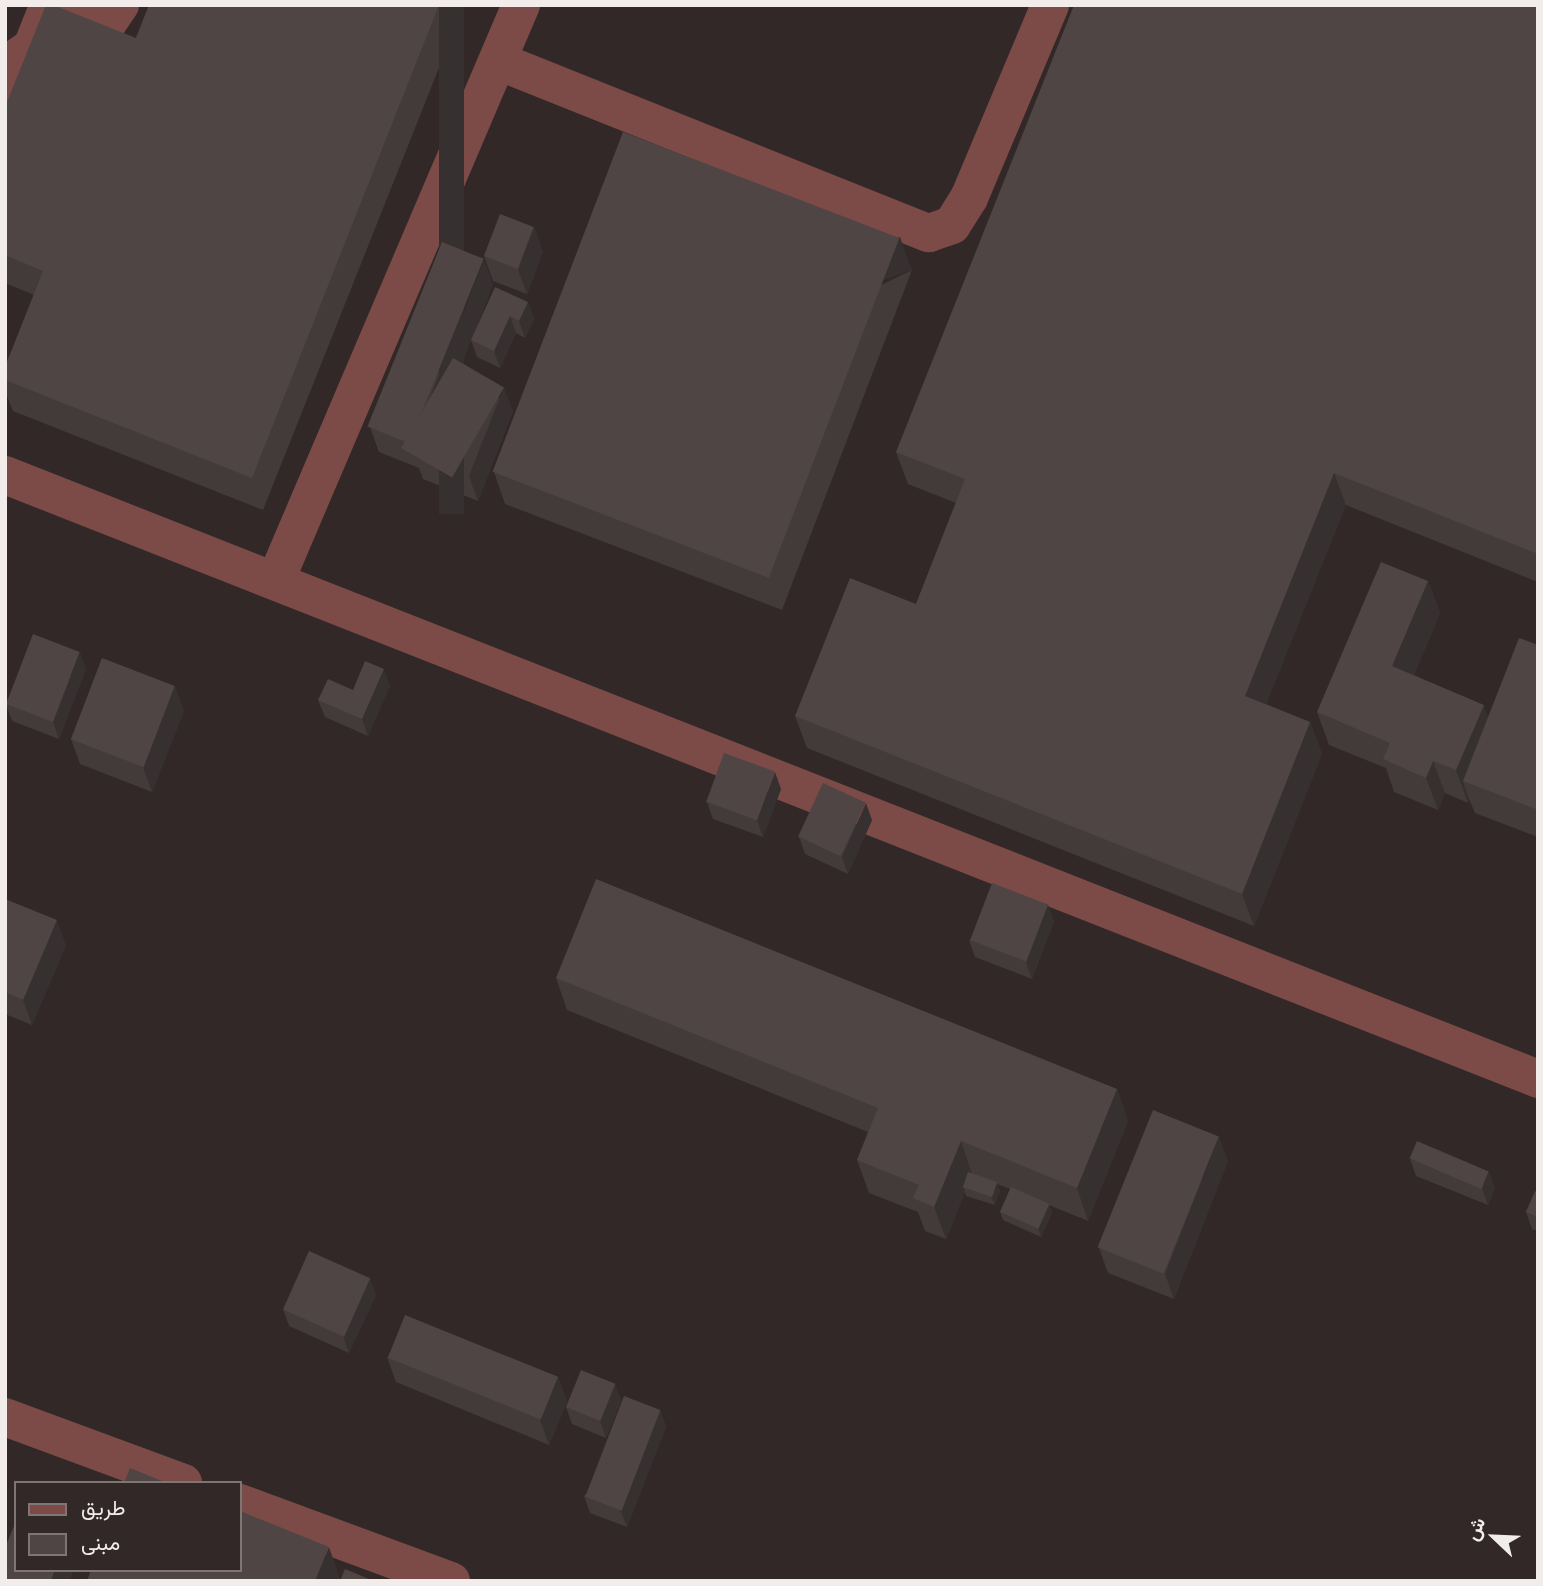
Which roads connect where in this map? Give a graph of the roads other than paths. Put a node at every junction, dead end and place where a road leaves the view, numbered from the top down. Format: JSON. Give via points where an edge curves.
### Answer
{"nodes":[{"id":1,"x":120,"y":5,"type":"edge"},
{"id":2,"x":521,"y":5,"type":"edge"},
{"id":3,"x":1050,"y":5,"type":"edge"},
{"id":4,"x":498,"y":61,"type":"junction"},
{"id":5,"x":5,"y":85,"type":"edge"},
{"id":6,"x":5,"y":475,"type":"edge"},
{"id":7,"x":277,"y":577,"type":"junction"},
{"id":8,"x":1538,"y":1079,"type":"edge"},
{"id":9,"x":5,"y":1417,"type":"edge"},
{"id":10,"x":178,"y":1481,"type":"edge"},
{"id":11,"x":242,"y":1504,"type":"edge"},
{"id":12,"x":450,"y":1581,"type":"edge"}],
"edges":[{"from":1,"to":5,"type":"street","via":[[111,26],[105,27],[48,7],[32,47],[19,56]]},
{"from":2,"to":4,"type":"street"},
{"from":3,"to":4,"type":"street","via":[[969,198],[952,225],[929,233]]},
{"from":4,"to":7,"type":"street"},
{"from":6,"to":7,"type":"street"},
{"from":7,"to":8,"type":"street"},
{"from":9,"to":10,"type":"street"},
{"from":11,"to":12,"type":"street"}]}
